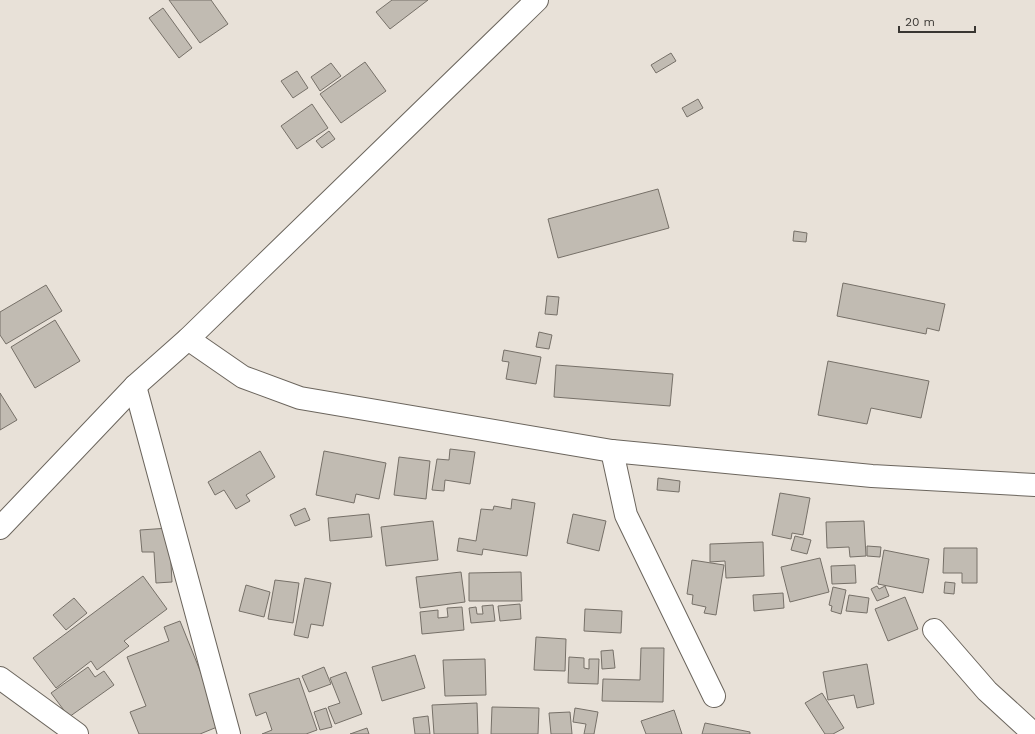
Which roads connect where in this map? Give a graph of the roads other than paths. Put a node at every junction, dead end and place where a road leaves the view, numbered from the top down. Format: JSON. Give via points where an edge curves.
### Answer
{"nodes":[{"id":1,"x":537,"y":0,"type":"edge"},
{"id":2,"x":188,"y":338,"type":"junction"},
{"id":3,"x":135,"y":386,"type":"junction"},
{"id":4,"x":612,"y":451,"type":"junction"},
{"id":5,"x":1035,"y":485,"type":"edge"},
{"id":6,"x":0,"y":528,"type":"edge"},
{"id":7,"x":934,"y":630,"type":"dead end"},
{"id":8,"x":0,"y":678,"type":"edge"},
{"id":9,"x":714,"y":696,"type":"dead end"},
{"id":10,"x":77,"y":734,"type":"edge"},
{"id":11,"x":229,"y":734,"type":"edge"},
{"id":12,"x":1034,"y":734,"type":"edge"}],
"edges":[{"from":1,"to":2,"type":"main road"},
{"from":2,"to":3,"type":"main road"},
{"from":2,"to":4,"type":"main road","via":[[244,377],[300,398]]},
{"from":3,"to":6,"type":"main road"},
{"from":3,"to":11,"type":"main road"},
{"from":4,"to":5,"type":"main road","via":[[872,476]]},
{"from":4,"to":9,"type":"main road","via":[[626,515]]},
{"from":7,"to":12,"type":"main road","via":[[988,691]]},
{"from":8,"to":10,"type":"main road"}]}
